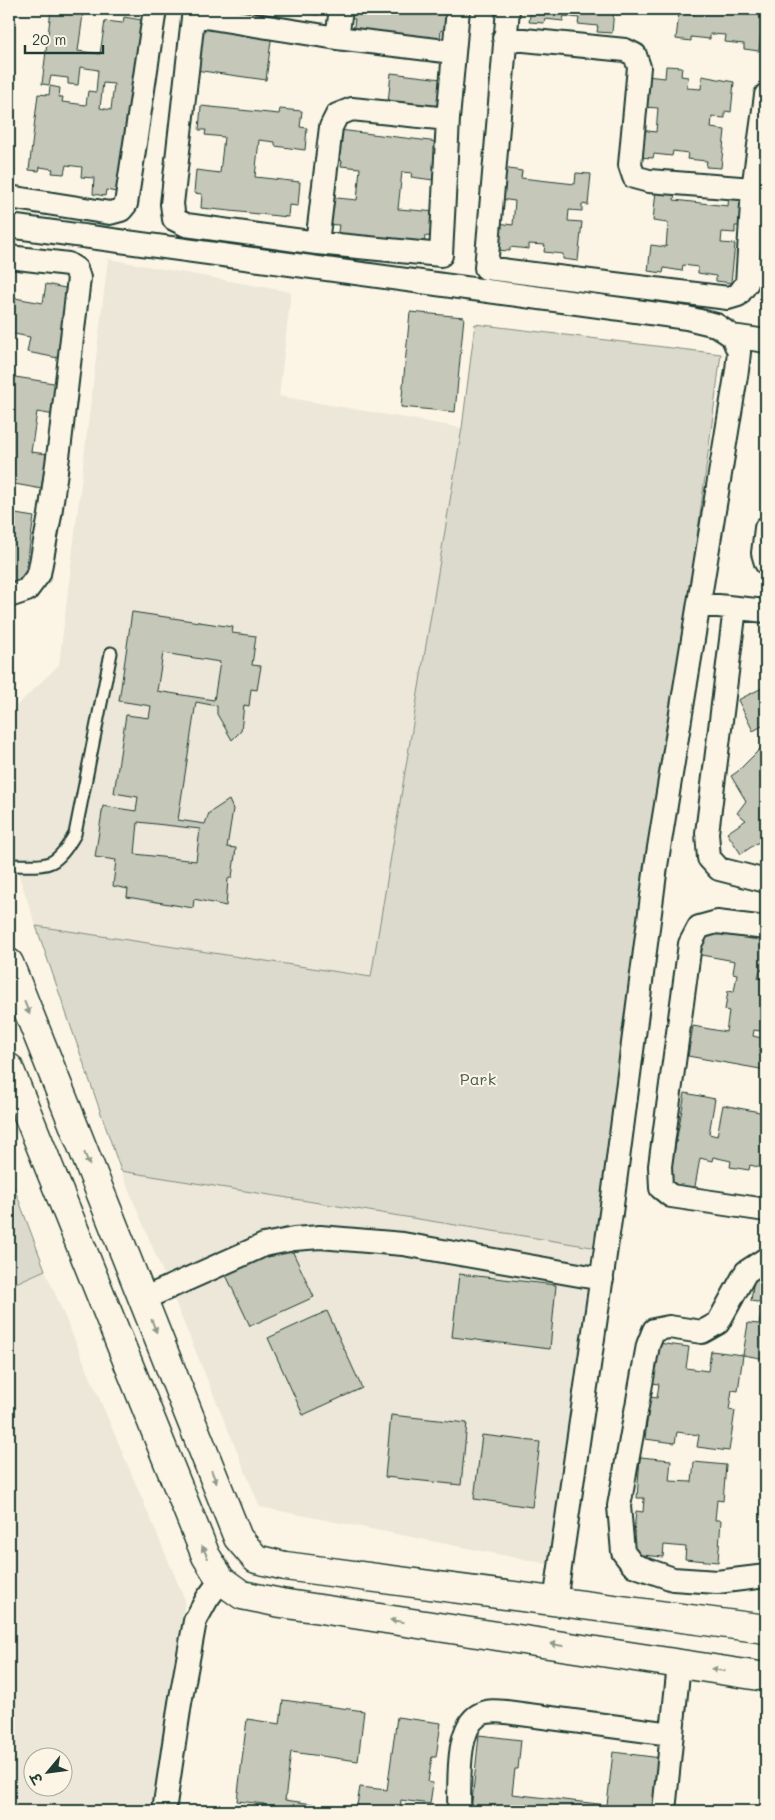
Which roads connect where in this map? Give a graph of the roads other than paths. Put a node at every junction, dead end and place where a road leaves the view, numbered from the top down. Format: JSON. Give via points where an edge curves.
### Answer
{"nodes":[{"id":1,"x":155,"y":9,"type":"edge"},
{"id":2,"x":341,"y":9,"type":"edge"},
{"id":3,"x":458,"y":9,"type":"edge"},
{"id":4,"x":508,"y":9,"type":"edge"},
{"id":5,"x":193,"y":12,"type":"edge"},
{"id":6,"x":337,"y":38,"type":"junction"},
{"id":7,"x":504,"y":38,"type":"junction"},
{"id":8,"x":454,"y":52,"type":"junction"},
{"id":9,"x":766,"y":94,"type":"edge"},
{"id":10,"x":448,"y":118,"type":"junction"},
{"id":11,"x":753,"y":189,"type":"junction"},
{"id":12,"x":9,"y":197,"type":"edge"},
{"id":13,"x":9,"y":226,"type":"edge"},
{"id":14,"x":317,"y":243,"type":"junction"},
{"id":15,"x":441,"y":255,"type":"junction"},
{"id":16,"x":9,"y":257,"type":"edge"},
{"id":17,"x":486,"y":268,"type":"junction"},
{"id":18,"x":438,"y":285,"type":"junction"},
{"id":19,"x":484,"y":291,"type":"junction"},
{"id":20,"x":732,"y":336,"type":"junction"},
{"id":21,"x":766,"y":341,"type":"edge"},
{"id":22,"x":766,"y":528,"type":"edge"},
{"id":23,"x":766,"y":564,"type":"edge"},
{"id":24,"x":9,"y":596,"type":"edge"},
{"id":25,"x":699,"y":604,"type":"junction"},
{"id":26,"x":735,"y":608,"type":"junction"},
{"id":27,"x":766,"y":611,"type":"edge"},
{"id":28,"x":111,"y":653,"type":"dead end"},
{"id":29,"x":9,"y":865,"type":"edge"},
{"id":30,"x":766,"y":881,"type":"edge"},
{"id":31,"x":766,"y":928,"type":"edge"},
{"id":32,"x":9,"y":963,"type":"edge"},
{"id":33,"x":9,"y":1068,"type":"edge"},
{"id":34,"x":766,"y":1210,"type":"edge"},
{"id":35,"x":766,"y":1258,"type":"edge"},
{"id":36,"x":602,"y":1279,"type":"junction"},
{"id":37,"x":143,"y":1299,"type":"junction"},
{"id":38,"x":766,"y":1576,"type":"edge"},
{"id":39,"x":221,"y":1580,"type":"junction"},
{"id":40,"x":556,"y":1602,"type":"junction"},
{"id":41,"x":766,"y":1630,"type":"edge"},
{"id":42,"x":679,"y":1664,"type":"junction"},
{"id":43,"x":766,"y":1677,"type":"edge"},
{"id":44,"x":671,"y":1734,"type":"junction"},
{"id":45,"x":164,"y":1811,"type":"edge"},
{"id":46,"x":459,"y":1811,"type":"edge"},
{"id":47,"x":664,"y":1811,"type":"edge"}],
"edges":[{"from":1,"to":12,"type":"street","via":[[126,204],[121,210],[110,213]]},
{"from":2,"to":6,"type":"street"},
{"from":3,"to":8,"type":"street"},
{"from":4,"to":7,"type":"street"},
{"from":5,"to":6,"type":"street"},
{"from":5,"to":14,"type":"street","via":[[172,204],[174,219],[186,225]]},
{"from":6,"to":8,"type":"street"},
{"from":7,"to":11,"type":"street","via":[[625,50],[635,55],[640,67],[630,165],[634,177],[649,182]]},
{"from":7,"to":17,"type":"street"},
{"from":8,"to":10,"type":"street"},
{"from":9,"to":11,"type":"street"},
{"from":10,"to":14,"type":"street","via":[[352,110],[337,115],[331,127]]},
{"from":10,"to":15,"type":"street"},
{"from":11,"to":17,"type":"street","via":[[747,283],[738,294],[728,298]]},
{"from":13,"to":18,"type":"street"},
{"from":14,"to":15,"type":"street"},
{"from":15,"to":18,"type":"street"},
{"from":16,"to":24,"type":"street","via":[[68,264],[76,269],[79,278],[50,515],[39,574],[27,590]]},
{"from":17,"to":19,"type":"street"},
{"from":18,"to":19,"type":"street"},
{"from":19,"to":20,"type":"street","via":[[688,318],[716,325]]},
{"from":20,"to":21,"type":"street"},
{"from":20,"to":25,"type":"street","via":[[738,352],[738,370]]},
{"from":22,"to":23,"type":"street","via":[[763,553]]},
{"from":25,"to":26,"type":"street"},
{"from":25,"to":36,"type":"street","via":[[656,866]]},
{"from":26,"to":27,"type":"street"},
{"from":26,"to":30,"type":"street","via":[[707,834],[709,858],[719,869]]},
{"from":28,"to":29,"type":"lane","via":[[75,834],[64,853],[48,864]]},
{"from":31,"to":34,"type":"street","via":[[717,922],[699,927],[690,944],[660,1166],[661,1188],[671,1196]]},
{"from":32,"to":37,"type":"street","one_way":true},
{"from":39,"to":33,"type":"street","one_way":true,"via":[[206,1556]]},
{"from":35,"to":38,"type":"street","via":[[746,1272],[718,1323],[702,1332],[669,1327],[654,1330],[648,1345],[620,1506],[624,1552],[633,1565],[673,1579],[717,1582]]},
{"from":36,"to":37,"type":"street","via":[[403,1244],[320,1237],[264,1245]]},
{"from":36,"to":40,"type":"street"},
{"from":37,"to":40,"type":"street","one_way":true,"via":[[238,1538],[256,1559],[285,1566]]},
{"from":42,"to":39,"type":"street","one_way":true,"via":[[281,1603],[242,1595]]},
{"from":39,"to":45,"type":"street","via":[[195,1621]]},
{"from":40,"to":41,"type":"street"},
{"from":43,"to":42,"type":"street","one_way":true},
{"from":42,"to":44,"type":"street"},
{"from":44,"to":46,"type":"street","via":[[506,1712],[480,1714],[472,1720],[461,1749]]},
{"from":44,"to":47,"type":"street"}]}
